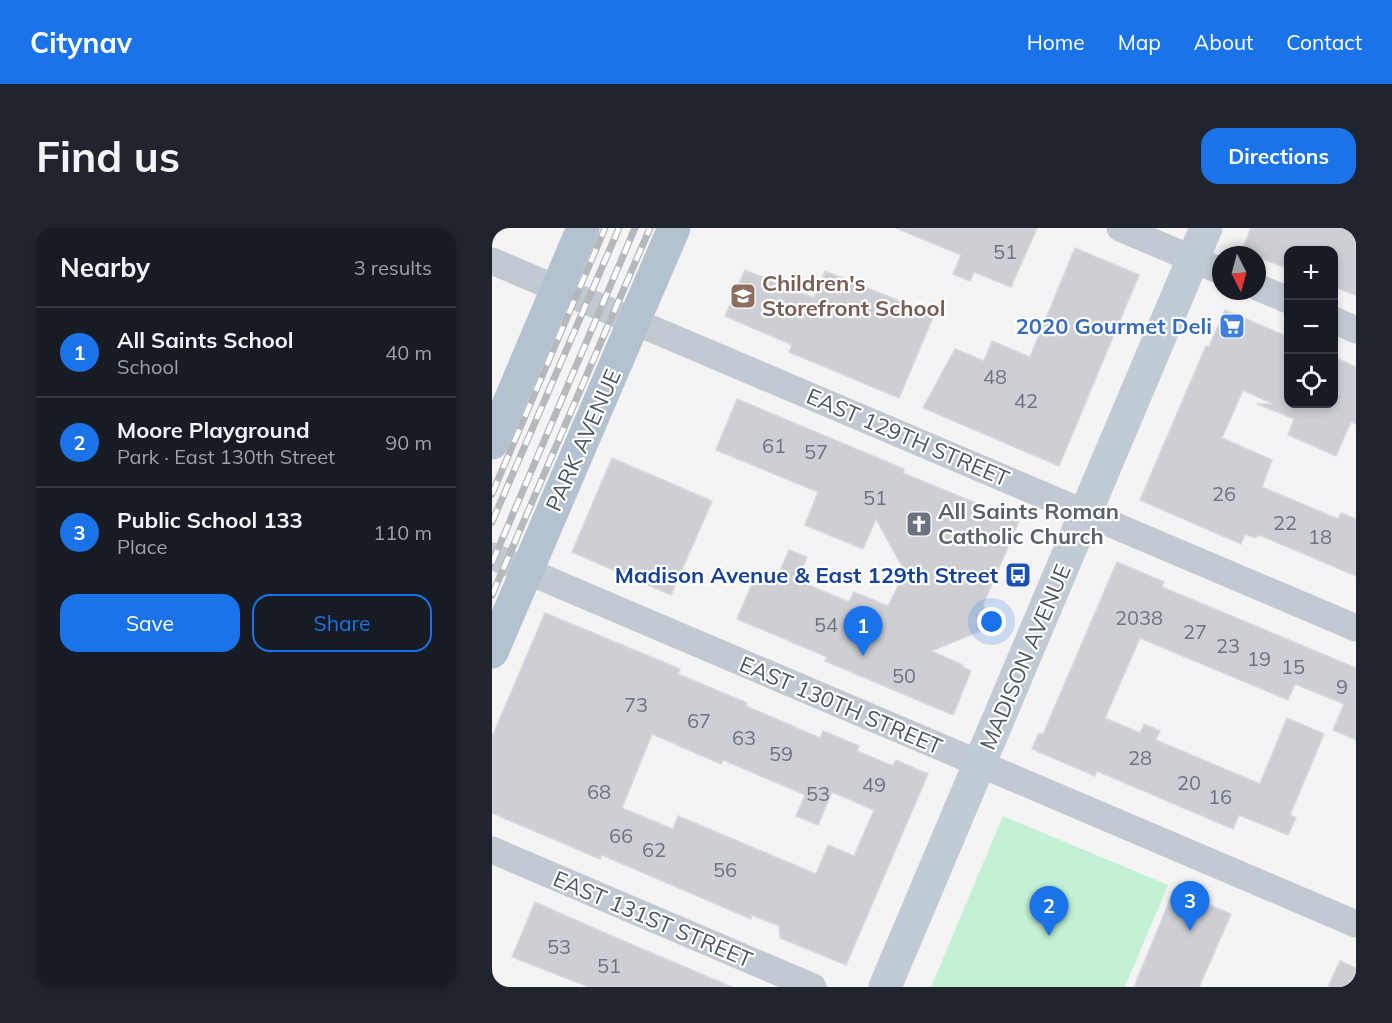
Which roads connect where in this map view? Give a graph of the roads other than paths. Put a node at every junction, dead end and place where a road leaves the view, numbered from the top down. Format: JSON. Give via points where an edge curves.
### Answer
{"nodes":[{"id":1,"x":583,"y":228,"type":"edge"},
{"id":2,"x":674,"y":228,"type":"edge"},
{"id":3,"x":1120,"y":228,"type":"edge"},
{"id":4,"x":1206,"y":228,"type":"edge"},
{"id":5,"x":492,"y":261,"type":"edge"},
{"id":6,"x":1207,"y":265,"type":"edge"},
{"id":7,"x":557,"y":289,"type":"junction"},
{"id":8,"x":1266,"y":291,"type":"edge"},
{"id":9,"x":1284,"y":298,"type":"edge"},
{"id":10,"x":635,"y":321,"type":"junction"},
{"id":11,"x":1338,"y":322,"type":"edge"},
{"id":12,"x":1356,"y":330,"type":"edge"},
{"id":13,"x":492,"y":443,"type":"edge"},
{"id":14,"x":1086,"y":513,"type":"junction"},
{"id":15,"x":492,"y":556,"type":"edge"},
{"id":16,"x":527,"y":571,"type":"junction"},
{"id":17,"x":1356,"y":628,"type":"edge"},
{"id":18,"x":492,"y":652,"type":"edge"},
{"id":19,"x":980,"y":763,"type":"junction"},
{"id":20,"x":492,"y":850,"type":"edge"},
{"id":21,"x":1356,"y":924,"type":"edge"},
{"id":22,"x":813,"y":987,"type":"edge"},
{"id":23,"x":885,"y":987,"type":"edge"}],
"edges":[{"from":1,"to":7,"type":"main road"},
{"from":2,"to":10,"type":"main road","name":"PARK AVENUE"},
{"from":3,"to":6,"type":"street"},
{"from":4,"to":6,"type":"main road","name":"MADISON AVENUE"},
{"from":5,"to":7,"type":"street","name":"EAST 129TH STREET"},
{"from":6,"to":14,"type":"main road","name":"MADISON AVENUE"},
{"from":7,"to":10,"type":"street","name":"EAST 129TH STREET"},
{"from":7,"to":13,"type":"main road"},
{"from":8,"to":9,"type":"street"},
{"from":10,"to":14,"type":"street","name":"EAST 129TH STREET"},
{"from":10,"to":16,"type":"main road","name":"PARK AVENUE"},
{"from":11,"to":12,"type":"street"},
{"from":14,"to":17,"type":"street","name":"EAST 129TH STREET"},
{"from":14,"to":19,"type":"main road","name":"MADISON AVENUE"},
{"from":15,"to":16,"type":"street","name":"EAST 130TH STREET"},
{"from":16,"to":18,"type":"main road","name":"PARK AVENUE"},
{"from":16,"to":19,"type":"street","name":"EAST 130TH STREET"},
{"from":19,"to":21,"type":"street","name":"EAST 130TH STREET"},
{"from":19,"to":23,"type":"main road","name":"MADISON AVENUE"},
{"from":20,"to":22,"type":"street","name":"EAST 131ST STREET"}]}
